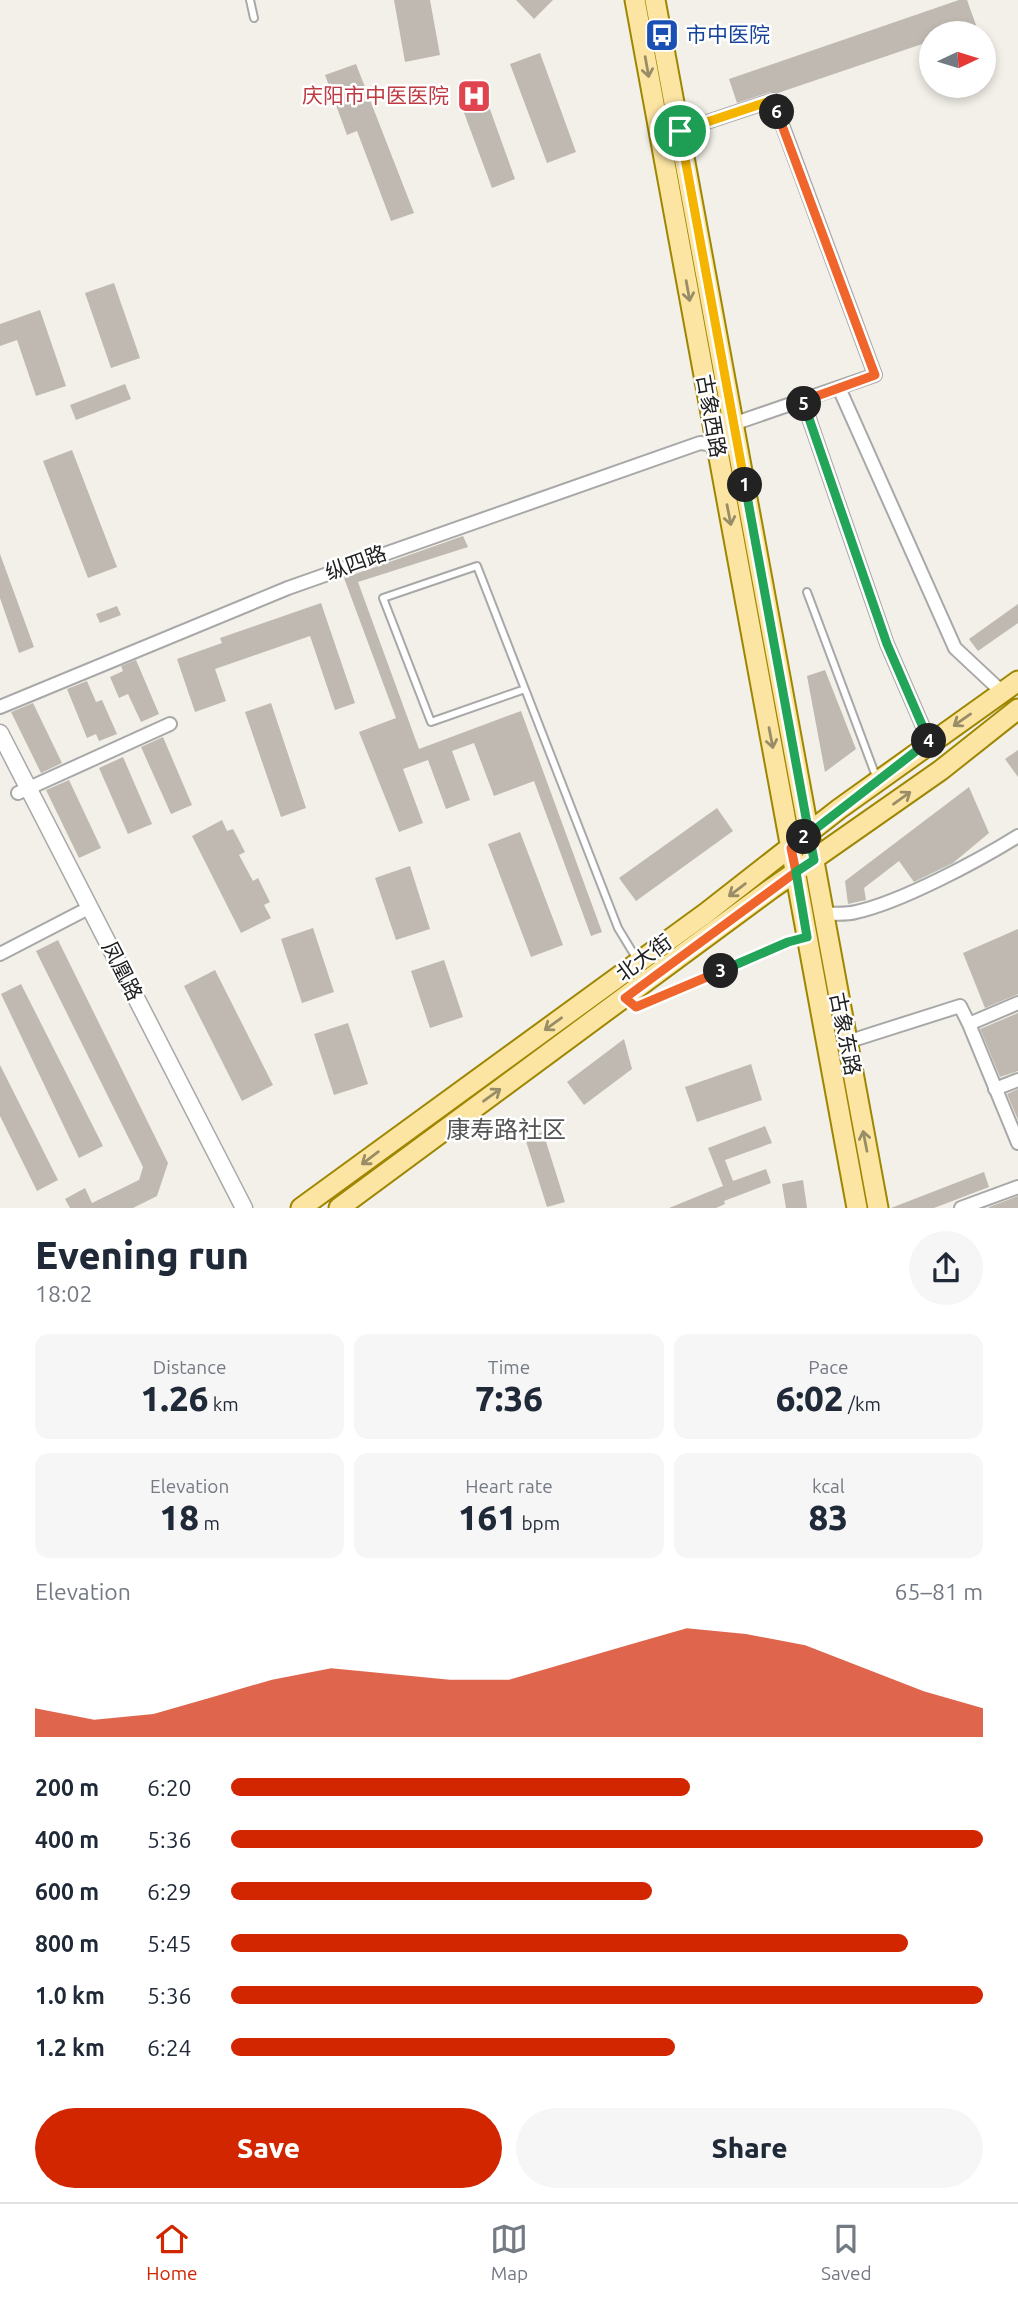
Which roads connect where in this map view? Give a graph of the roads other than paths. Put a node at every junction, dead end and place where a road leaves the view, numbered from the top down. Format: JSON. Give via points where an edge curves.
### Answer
{"nodes":[{"id":1,"x":250,"y":0,"type":"edge"},
{"id":2,"x":635,"y":0,"type":"edge"},
{"id":3,"x":655,"y":0,"type":"edge"},
{"id":4,"x":254,"y":18,"type":"dead end"},
{"id":5,"x":680,"y":131,"type":"junction"},
{"id":6,"x":839,"y":388,"type":"junction"},
{"id":7,"x":803,"y":401,"type":"junction"},
{"id":8,"x":712,"y":422,"type":"junction"},
{"id":9,"x":733,"y":424,"type":"junction"},
{"id":10,"x":717,"y":451,"type":"junction"},
{"id":11,"x":807,"y":592,"type":"dead end"},
{"id":12,"x":1010,"y":686,"type":"edge"},
{"id":13,"x":525,"y":689,"type":"junction"},
{"id":14,"x":0,"y":700,"type":"edge"},
{"id":15,"x":0,"y":707,"type":"edge"},
{"id":16,"x":1018,"y":709,"type":"edge"},
{"id":17,"x":170,"y":724,"type":"dead end"},
{"id":18,"x":0,"y":733,"type":"edge"},
{"id":19,"x":930,"y":743,"type":"junction"},
{"id":20,"x":0,"y":756,"type":"edge"},
{"id":21,"x":878,"y":781,"type":"junction"},
{"id":22,"x":23,"y":791,"type":"junction"},
{"id":23,"x":809,"y":834,"type":"junction"},
{"id":24,"x":1018,"y":836,"type":"edge"},
{"id":25,"x":791,"y":848,"type":"junction"},
{"id":26,"x":814,"y":860,"type":"junction"},
{"id":27,"x":796,"y":872,"type":"junction"},
{"id":28,"x":81,"y":912,"type":"junction"},
{"id":29,"x":823,"y":914,"type":"junction"},
{"id":30,"x":807,"y":937,"type":"junction"},
{"id":31,"x":0,"y":954,"type":"edge"},
{"id":32,"x":639,"y":962,"type":"junction"},
{"id":33,"x":625,"y":998,"type":"junction"},
{"id":34,"x":1018,"y":1003,"type":"edge"},
{"id":35,"x":969,"y":1024,"type":"junction"},
{"id":36,"x":847,"y":1042,"type":"junction"},
{"id":37,"x":1018,"y":1080,"type":"edge"},
{"id":38,"x":995,"y":1089,"type":"junction"},
{"id":39,"x":1018,"y":1143,"type":"edge"},
{"id":40,"x":1018,"y":1187,"type":"edge"},
{"id":41,"x":232,"y":1208,"type":"edge"},
{"id":42,"x":244,"y":1208,"type":"edge"},
{"id":43,"x":301,"y":1208,"type":"edge"},
{"id":44,"x":339,"y":1208,"type":"edge"},
{"id":45,"x":857,"y":1208,"type":"edge"},
{"id":46,"x":878,"y":1208,"type":"edge"},
{"id":47,"x":961,"y":1208,"type":"edge"}],
"edges":[{"from":1,"to":4,"type":"lane"},
{"from":2,"to":8,"type":"main road","name":"古象西路","one_way":true},
{"from":3,"to":5,"type":"main road","name":"古象西路"},
{"from":5,"to":6,"type":"street","via":[[773,100],[875,375]]},
{"from":5,"to":9,"type":"main road","name":"古象西路"},
{"from":6,"to":7,"type":"street"},
{"from":6,"to":12,"type":"street","via":[[955,648]]},
{"from":7,"to":9,"type":"street"},
{"from":7,"to":19,"type":"street","via":[[887,644]]},
{"from":8,"to":10,"type":"main road","name":"古象西路"},
{"from":8,"to":14,"type":"street","name":"纵四路","via":[[699,437],[285,582]]},
{"from":9,"to":23,"type":"main road","name":"古象西路"},
{"from":10,"to":15,"type":"street","name":"纵四路","via":[[699,443],[386,552]]},
{"from":10,"to":25,"type":"main road","name":"古象西路","one_way":true},
{"from":11,"to":21,"type":"lane"},
{"from":12,"to":19,"type":"main road","name":"北大街","one_way":true},
{"from":13,"to":13,"type":"lane","via":[[477,566],[383,598],[431,723]]},
{"from":13,"to":32,"type":"lane","via":[[618,928]]},
{"from":26,"to":16,"type":"main road","name":"北大街","one_way":true},
{"from":17,"to":22,"type":"street"},
{"from":18,"to":22,"type":"street","name":"凤凰路"},
{"from":19,"to":21,"type":"main road","name":"北大街"},
{"from":20,"to":22,"type":"street","name":"凤凰路"},
{"from":21,"to":23,"type":"main road","name":"北大街"},
{"from":22,"to":28,"type":"street","name":"凤凰路"},
{"from":22,"to":42,"type":"street","name":"凤凰路"},
{"from":23,"to":25,"type":"main road","name":"北大街"},
{"from":23,"to":26,"type":"main road","name":"古象西路"},
{"from":24,"to":29,"type":"street","via":[[892,900],[854,913]]},
{"from":25,"to":27,"type":"main road","name":"古象西路"},
{"from":25,"to":32,"type":"main road","name":"北大街","one_way":true},
{"from":26,"to":27,"type":"main road","name":"北大街"},
{"from":26,"to":29,"type":"main road","name":"古象东路"},
{"from":27,"to":30,"type":"main road","name":"古象东路"},
{"from":27,"to":33,"type":"main road","name":"北大街"},
{"from":28,"to":31,"type":"street"},
{"from":28,"to":41,"type":"street","name":"凤凰路"},
{"from":29,"to":36,"type":"main road","name":"古象东路"},
{"from":30,"to":33,"type":"lane","via":[[636,1007]]},
{"from":30,"to":45,"type":"main road","name":"古象东路"},
{"from":32,"to":43,"type":"main road","name":"北大街","one_way":true},
{"from":44,"to":33,"type":"main road","name":"北大街","one_way":true},
{"from":34,"to":35,"type":"street"},
{"from":35,"to":36,"type":"street","via":[[960,1006]]},
{"from":35,"to":38,"type":"street"},
{"from":46,"to":36,"type":"main road","name":"古象东路","one_way":true},
{"from":37,"to":38,"type":"street"},
{"from":38,"to":39,"type":"street"},
{"from":40,"to":47,"type":"street"}]}
